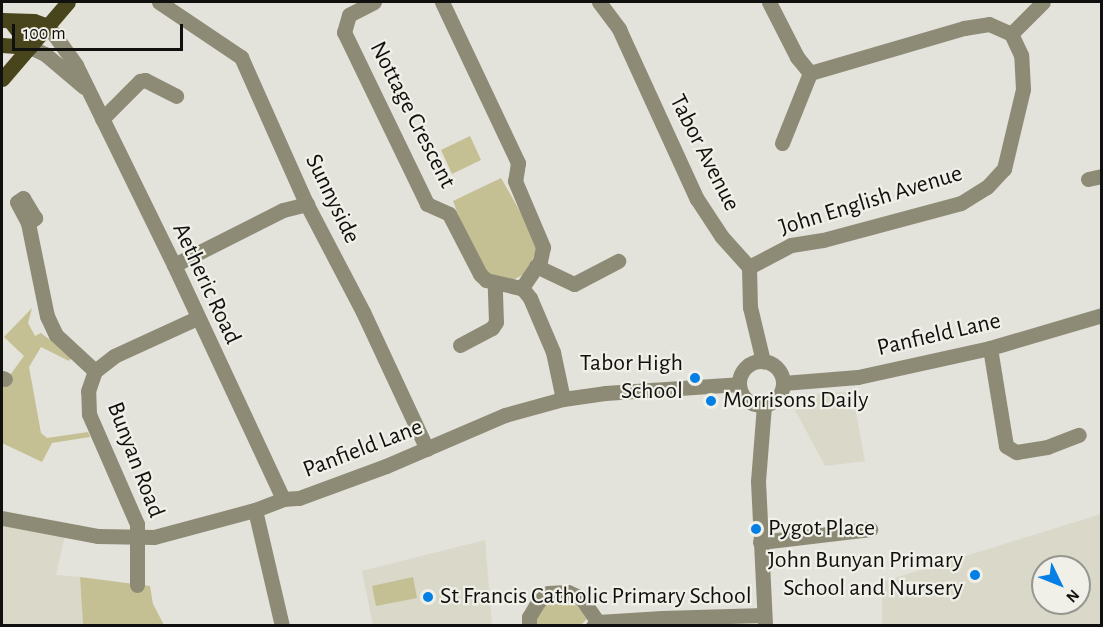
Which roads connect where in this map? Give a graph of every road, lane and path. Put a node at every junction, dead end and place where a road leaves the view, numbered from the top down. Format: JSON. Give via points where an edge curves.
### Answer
{"nodes":[{"id":1,"x":68,"y":2,"type":"edge"},
{"id":2,"x":159,"y":2,"type":"edge"},
{"id":3,"x":374,"y":2,"type":"edge"},
{"id":4,"x":442,"y":2,"type":"edge"},
{"id":5,"x":599,"y":2,"type":"edge"},
{"id":6,"x":769,"y":2,"type":"edge"},
{"id":7,"x":1043,"y":2,"type":"edge"},
{"id":8,"x":6,"y":21,"type":"edge"},
{"id":9,"x":48,"y":26,"type":"junction"},
{"id":10,"x":1011,"y":34,"type":"junction"},
{"id":11,"x":2,"y":45,"type":"edge"},
{"id":12,"x":30,"y":47,"type":"junction"},
{"id":13,"x":810,"y":73,"type":"junction"},
{"id":14,"x":2,"y":79,"type":"edge"},
{"id":15,"x":86,"y":89,"type":"junction"},
{"id":16,"x":176,"y":96,"type":"dead end"},
{"id":17,"x":102,"y":119,"type":"junction"},
{"id":18,"x":782,"y":143,"type":"dead end"},
{"id":19,"x":307,"y":204,"type":"junction"},
{"id":20,"x":28,"y":223,"type":"dead end"},
{"id":21,"x":618,"y":261,"type":"dead end"},
{"id":22,"x":174,"y":265,"type":"junction"},
{"id":23,"x":536,"y":266,"type":"junction"},
{"id":24,"x":749,"y":267,"type":"junction"},
{"id":25,"x":495,"y":284,"type":"junction"},
{"id":26,"x":522,"y":288,"type":"junction"},
{"id":27,"x":1101,"y":315,"type":"edge"},
{"id":28,"x":197,"y":318,"type":"junction"},
{"id":29,"x":460,"y":345,"type":"dead end"},
{"id":30,"x":990,"y":348,"type":"junction"},
{"id":31,"x":763,"y":361,"type":"junction"},
{"id":32,"x":95,"y":371,"type":"junction"},
{"id":33,"x":783,"y":383,"type":"junction"},
{"id":34,"x":739,"y":384,"type":"junction"},
{"id":35,"x":563,"y":399,"type":"junction"},
{"id":36,"x":764,"y":405,"type":"junction"},
{"id":37,"x":1079,"y":435,"type":"dead end"},
{"id":38,"x":427,"y":449,"type":"junction"},
{"id":39,"x":283,"y":499,"type":"junction"},
{"id":40,"x":255,"y":510,"type":"junction"},
{"id":41,"x":2,"y":518,"type":"edge"},
{"id":42,"x":870,"y":529,"type":"dead end"},
{"id":43,"x":140,"y":537,"type":"junction"},
{"id":44,"x":760,"y":542,"type":"junction"},
{"id":45,"x":137,"y":585,"type":"dead end"},
{"id":46,"x":764,"y":620,"type":"edge"},
{"id":47,"x":596,"y":624,"type":"edge"},
{"id":48,"x":282,"y":626,"type":"edge"},
{"id":49,"x":529,"y":626,"type":"edge"}],
"edges":[{"from":1,"to":9,"type":"main road"},
{"from":2,"to":19,"type":"street","name":"Sunnyside","via":[[241,57]]},
{"from":3,"to":25,"type":"street","name":"Nottage Crescent","via":[[349,15],[344,32],[427,204],[449,214],[480,274]]},
{"from":4,"to":23,"type":"street","via":[[518,163],[515,181],[543,247]]},
{"from":5,"to":24,"type":"street","name":"Tabor Avenue","via":[[620,29],[697,199],[722,237]]},
{"from":6,"to":13,"type":"street","via":[[797,57]]},
{"from":7,"to":10,"type":"street"},
{"from":8,"to":9,"type":"main road","via":[[34,21]]},
{"from":8,"to":12,"type":"main road"},
{"from":9,"to":12,"type":"main road"},
{"from":9,"to":15,"type":"street","name":"Aetheric Road","via":[[76,65]]},
{"from":10,"to":13,"type":"street","via":[[988,24],[964,28]]},
{"from":10,"to":24,"type":"street","name":"John English Avenue","via":[[1021,55],[1023,89],[1004,169],[987,188],[951,206],[791,245]]},
{"from":11,"to":12,"type":"main road"},
{"from":12,"to":14,"type":"main road"},
{"from":12,"to":15,"type":"street","name":"Aetheric Road","via":[[45,54]]},
{"from":13,"to":18,"type":"street"},
{"from":15,"to":17,"type":"street","name":"Aetheric Road"},
{"from":16,"to":17,"type":"street","via":[[145,80]]},
{"from":17,"to":22,"type":"street","name":"Aetheric Road"},
{"from":19,"to":22,"type":"street","via":[[283,210]]},
{"from":19,"to":38,"type":"street","name":"Sunnyside"},
{"from":20,"to":32,"type":"street","via":[[46,316],[56,335]]},
{"from":21,"to":23,"type":"street","via":[[574,284]]},
{"from":22,"to":28,"type":"street","name":"Aetheric Road"},
{"from":23,"to":26,"type":"street"},
{"from":24,"to":31,"type":"street","via":[[750,307]]},
{"from":25,"to":26,"type":"street"},
{"from":25,"to":29,"type":"street","via":[[496,321],[492,328]]},
{"from":26,"to":35,"type":"street","via":[[553,352]]},
{"from":27,"to":30,"type":"street","name":"Panfield Lane"},
{"from":28,"to":32,"type":"street","via":[[114,356]]},
{"from":28,"to":39,"type":"street","name":"Aetheric Road"},
{"from":30,"to":33,"type":"street","name":"Panfield Lane","via":[[858,377]]},
{"from":30,"to":37,"type":"street","via":[[1006,446],[1016,452],[1047,447]]},
{"from":31,"to":33,"type":"street","via":[[778,368]]},
{"from":31,"to":34,"type":"street","via":[[748,365]]},
{"from":32,"to":43,"type":"street","name":"Bunyan Road","via":[[88,391],[88,414]]},
{"from":33,"to":36,"type":"street","via":[[777,398]]},
{"from":34,"to":35,"type":"street","name":"Panfield Lane"},
{"from":34,"to":36,"type":"street","via":[[747,400]]},
{"from":35,"to":38,"type":"street","name":"Panfield Lane","via":[[505,415]]},
{"from":36,"to":44,"type":"street","via":[[758,481]]},
{"from":38,"to":39,"type":"street","name":"Panfield Lane","via":[[351,480],[299,498]]},
{"from":39,"to":40,"type":"street","name":"Panfield Lane"},
{"from":40,"to":43,"type":"street","name":"Panfield Lane","via":[[164,535]]},
{"from":40,"to":48,"type":"street"},
{"from":41,"to":43,"type":"street","name":"Panfield Lane","via":[[98,536]]},
{"from":42,"to":44,"type":"street"},
{"from":43,"to":45,"type":"street"},
{"from":44,"to":46,"type":"street"},
{"from":46,"to":47,"type":"street"},
{"from":47,"to":49,"type":"street","via":[[581,598],[568,592],[548,593],[529,617]]}]}
